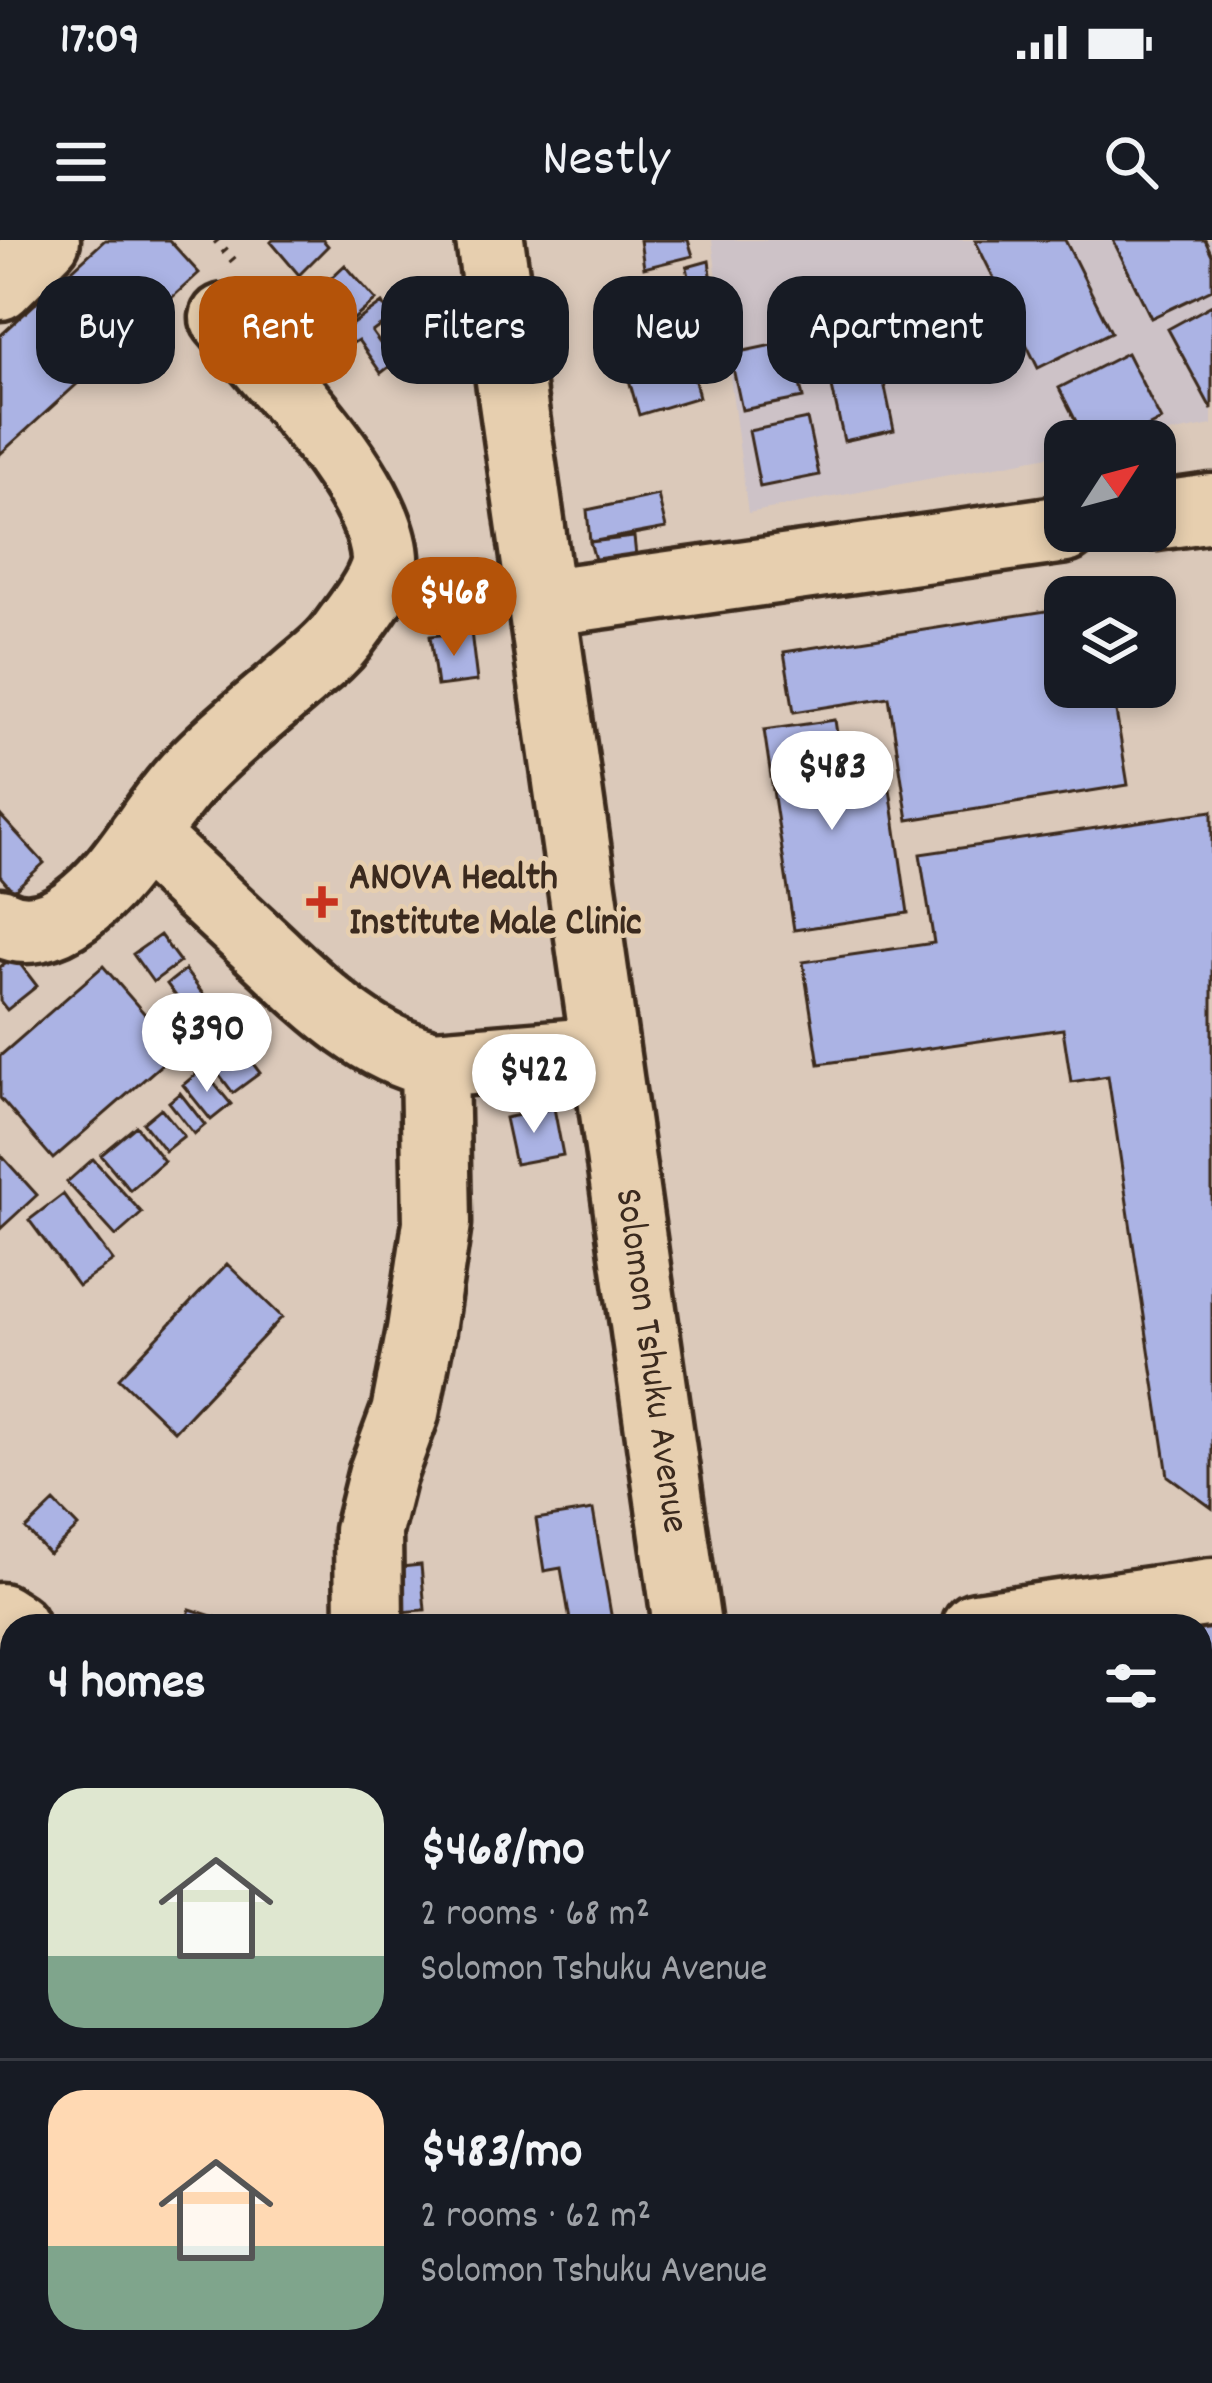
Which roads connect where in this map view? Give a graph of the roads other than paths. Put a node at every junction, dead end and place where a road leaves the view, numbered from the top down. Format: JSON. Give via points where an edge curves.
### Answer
{"nodes":[{"id":1,"x":46,"y":240,"type":"edge"},
{"id":2,"x":490,"y":240,"type":"edge"},
{"id":3,"x":0,"y":286,"type":"edge"},
{"id":4,"x":279,"y":384,"type":"edge"},
{"id":5,"x":1212,"y":508,"type":"edge"},
{"id":6,"x":1176,"y":513,"type":"edge"},
{"id":7,"x":1044,"y":532,"type":"edge"},
{"id":8,"x":542,"y":603,"type":"junction"},
{"id":9,"x":142,"y":835,"type":"junction"},
{"id":10,"x":0,"y":922,"type":"edge"},
{"id":11,"x":605,"y":1050,"type":"junction"},
{"id":12,"x":434,"y":1064,"type":"junction"},
{"id":13,"x":1212,"y":1592,"type":"edge"},
{"id":14,"x":369,"y":1614,"type":"edge"},
{"id":15,"x":685,"y":1614,"type":"edge"},
{"id":16,"x":1059,"y":1614,"type":"edge"}],
"edges":[{"from":1,"to":3,"type":"street"},
{"from":2,"to":8,"type":"street","name":"Solomon Tshuku Avenue"},
{"from":4,"to":9,"type":"street","via":[[362,490],[386,563],[336,644],[193,771]]},
{"from":5,"to":6,"type":"street"},
{"from":7,"to":8,"type":"street"},
{"from":8,"to":11,"type":"street","name":"Solomon Tshuku Avenue"},
{"from":9,"to":10,"type":"street","via":[[102,890],[74,912],[28,930]]},
{"from":9,"to":12,"type":"street","via":[[363,1035]]},
{"from":11,"to":12,"type":"street"},
{"from":11,"to":15,"type":"street","name":"Solomon Tshuku Avenue"},
{"from":12,"to":14,"type":"street","via":[[437,1222],[404,1413],[368,1531]]},
{"from":13,"to":16,"type":"street"}]}
